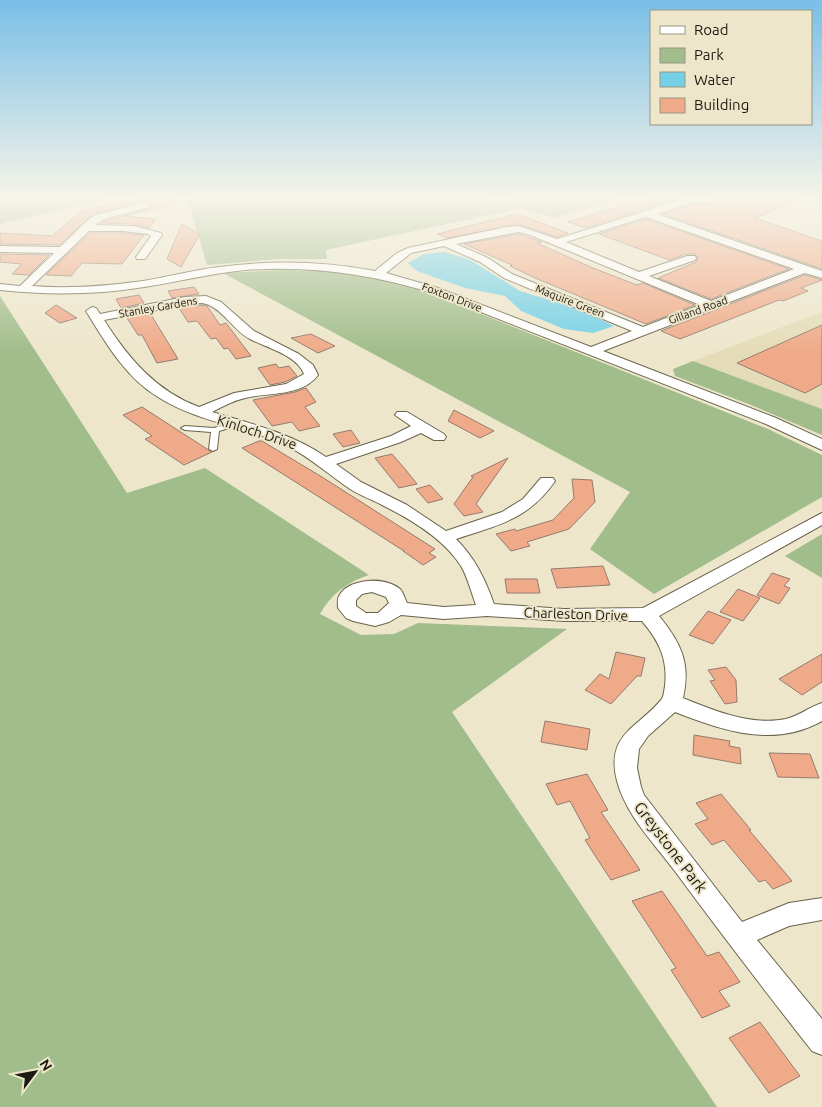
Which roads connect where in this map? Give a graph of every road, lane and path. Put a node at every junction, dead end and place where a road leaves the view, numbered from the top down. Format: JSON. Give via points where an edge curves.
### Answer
{"nodes":[{"id":1,"x":42,"y":250,"type":"edge"},
{"id":2,"x":64,"y":250,"type":"joint"},
{"id":3,"x":146,"y":250,"type":"edge"},
{"id":4,"x":418,"y":250,"type":"edge"},
{"id":5,"x":460,"y":250,"type":"edge"},
{"id":6,"x":575,"y":250,"type":"edge"},
{"id":7,"x":749,"y":250,"type":"edge"},
{"id":8,"x":141,"y":256,"type":"dead end"},
{"id":9,"x":651,"y":258,"type":"dead end"},
{"id":10,"x":691,"y":258,"type":"dead end"},
{"id":11,"x":669,"y":266,"type":"junction"},
{"id":12,"x":804,"y":269,"type":"junction"},
{"id":13,"x":378,"y":274,"type":"junction"},
{"id":14,"x":822,"y":275,"type":"edge"},
{"id":15,"x":639,"y":276,"type":"junction"},
{"id":16,"x":0,"y":287,"type":"edge"},
{"id":17,"x":22,"y":290,"type":"junction"},
{"id":18,"x":710,"y":305,"type":"junction"},
{"id":19,"x":94,"y":314,"type":"joint"},
{"id":20,"x":642,"y":331,"type":"junction"},
{"id":21,"x":592,"y":351,"type":"junction"},
{"id":22,"x":198,"y":413,"type":"junction"},
{"id":23,"x":402,"y":415,"type":"dead end"},
{"id":24,"x":233,"y":424,"type":"junction"},
{"id":25,"x":421,"y":427,"type":"junction"},
{"id":26,"x":185,"y":428,"type":"dead end"},
{"id":27,"x":215,"y":430,"type":"junction"},
{"id":28,"x":439,"y":437,"type":"dead end"},
{"id":29,"x":822,"y":445,"type":"edge"},
{"id":30,"x":213,"y":449,"type":"dead end"},
{"id":31,"x":325,"y":462,"type":"junction"},
{"id":32,"x":547,"y":481,"type":"dead end"},
{"id":33,"x":822,"y":518,"type":"edge"},
{"id":34,"x":444,"y":537,"type":"junction"},
{"id":35,"x":396,"y":608,"type":"dead end"},
{"id":36,"x":487,"y":610,"type":"junction"},
{"id":37,"x":646,"y":614,"type":"junction"},
{"id":38,"x":672,"y":702,"type":"junction"},
{"id":39,"x":822,"y":711,"type":"edge"},
{"id":40,"x":822,"y":909,"type":"edge"},
{"id":41,"x":738,"y":936,"type":"junction"},
{"id":42,"x":822,"y":1041,"type":"edge"}],
"edges":[{"from":1,"to":2,"type":"street"},
{"from":2,"to":17,"type":"street"},
{"from":3,"to":8,"type":"street"},
{"from":4,"to":13,"type":"street","via":[[401,255]]},
{"from":5,"to":20,"type":"street","name":"Maquire Green","via":[[508,276]]},
{"from":6,"to":15,"type":"street"},
{"from":7,"to":12,"type":"street"},
{"from":9,"to":11,"type":"street"},
{"from":10,"to":11,"type":"street"},
{"from":11,"to":15,"type":"street"},
{"from":12,"to":14,"type":"street"},
{"from":12,"to":18,"type":"street","name":"Gilland Road"},
{"from":13,"to":17,"type":"street","name":"Foxton Drive","via":[[311,266],[260,266],[97,290]]},
{"from":13,"to":21,"type":"street","name":"Foxton Drive","via":[[434,290]]},
{"from":15,"to":18,"type":"street"},
{"from":16,"to":17,"type":"street","name":"Foxton Drive"},
{"from":18,"to":20,"type":"street","name":"Gilland Road"},
{"from":19,"to":22,"type":"street","name":"Kinloch Drive","via":[[111,341],[150,384],[161,394]]},
{"from":19,"to":22,"type":"street","name":"Stanley Gardens","via":[[208,300],[215,302],[236,325],[287,352],[306,364],[310,371],[306,381],[233,397]]},
{"from":20,"to":21,"type":"street","name":"Gilland Road"},
{"from":21,"to":29,"type":"street","name":"Foxton Drive","via":[[771,421]]},
{"from":22,"to":24,"type":"street","name":"Kinloch Drive"},
{"from":23,"to":25,"type":"street"},
{"from":24,"to":27,"type":"lane"},
{"from":24,"to":31,"type":"street","name":"Kinloch Drive","via":[[296,444]]},
{"from":25,"to":28,"type":"street"},
{"from":25,"to":31,"type":"street","via":[[396,439]]},
{"from":26,"to":27,"type":"lane"},
{"from":27,"to":30,"type":"lane"},
{"from":31,"to":34,"type":"street","name":"Kinloch Drive","via":[[357,486],[417,518]]},
{"from":32,"to":34,"type":"street","via":[[529,502],[508,516]]},
{"from":33,"to":37,"type":"street","name":"Charleston Drive"},
{"from":34,"to":36,"type":"street","name":"Kinloch Drive","via":[[462,555],[476,577]]},
{"from":35,"to":36,"type":"street","name":"Charleston Drive","via":[[444,614]]},
{"from":36,"to":37,"type":"street","name":"Charleston Drive","via":[[584,615]]},
{"from":37,"to":38,"type":"street","via":[[668,641],[677,662]]},
{"from":38,"to":39,"type":"street","via":[[722,722],[772,729],[792,726]]},
{"from":38,"to":41,"type":"street","name":"Greystone Park","via":[[640,731],[628,750],[625,772],[634,798]]},
{"from":40,"to":41,"type":"street","via":[[777,918]]},
{"from":41,"to":42,"type":"street","name":"Greystone Park"}]}
